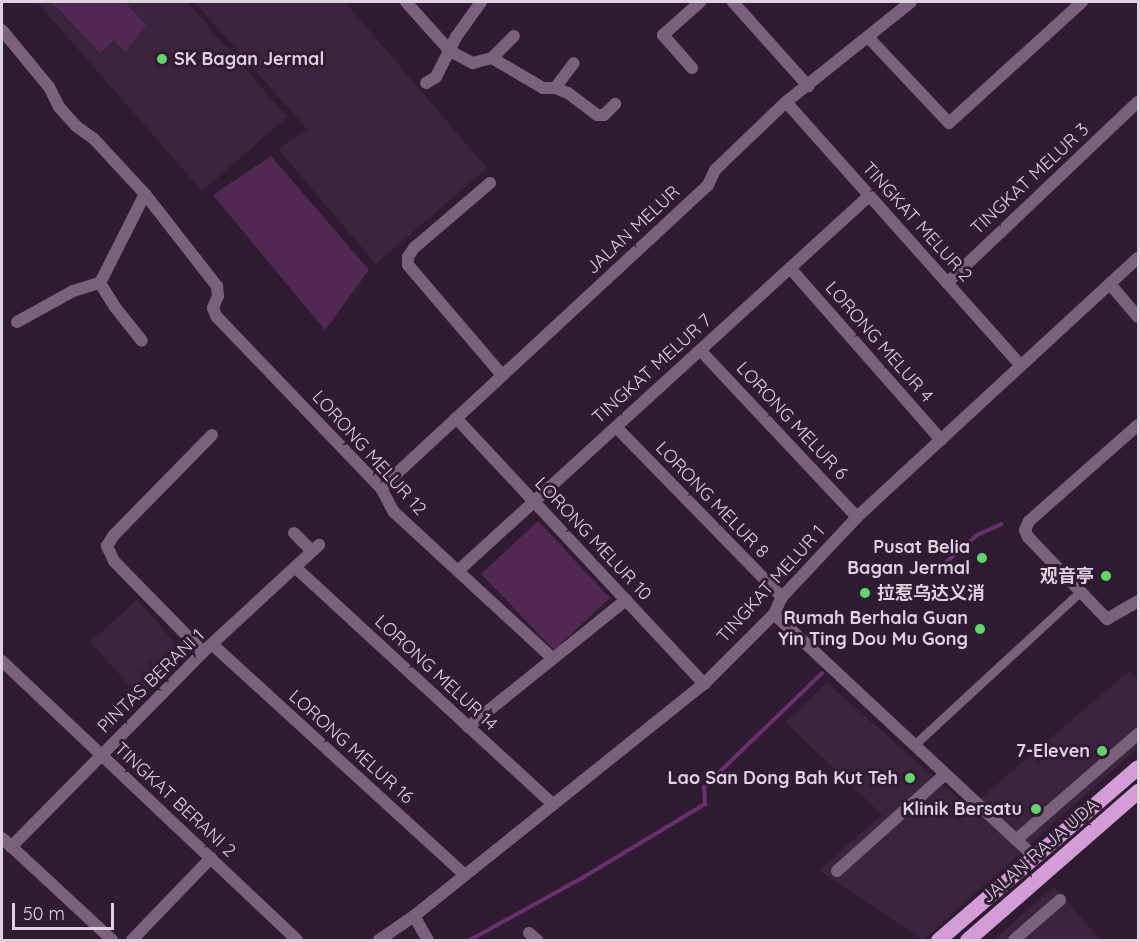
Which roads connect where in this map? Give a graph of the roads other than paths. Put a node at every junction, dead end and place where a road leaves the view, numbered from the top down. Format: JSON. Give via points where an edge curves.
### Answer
{"nodes":[{"id":1,"x":406,"y":2,"type":"edge"},
{"id":2,"x":481,"y":2,"type":"edge"},
{"id":3,"x":700,"y":2,"type":"edge"},
{"id":4,"x":733,"y":2,"type":"edge"},
{"id":5,"x":911,"y":2,"type":"edge"},
{"id":6,"x":1082,"y":2,"type":"edge"},
{"id":7,"x":2,"y":30,"type":"edge"},
{"id":8,"x":513,"y":36,"type":"dead end"},
{"id":9,"x":868,"y":37,"type":"junction"},
{"id":10,"x":450,"y":51,"type":"junction"},
{"id":11,"x":492,"y":58,"type":"junction"},
{"id":12,"x":573,"y":63,"type":"dead end"},
{"id":13,"x":692,"y":68,"type":"dead end"},
{"id":14,"x":426,"y":83,"type":"dead end"},
{"id":15,"x":808,"y":86,"type":"junction"},
{"id":16,"x":555,"y":88,"type":"junction"},
{"id":17,"x":786,"y":102,"type":"junction"},
{"id":18,"x":1138,"y":102,"type":"edge"},
{"id":19,"x":615,"y":104,"type":"dead end"},
{"id":20,"x":490,"y":183,"type":"dead end"},
{"id":21,"x":145,"y":194,"type":"junction"},
{"id":22,"x":869,"y":196,"type":"junction"},
{"id":23,"x":1138,"y":258,"type":"edge"},
{"id":24,"x":790,"y":268,"type":"junction"},
{"id":25,"x":100,"y":283,"type":"junction"},
{"id":26,"x":947,"y":283,"type":"junction"},
{"id":27,"x":1110,"y":284,"type":"junction"},
{"id":28,"x":1138,"y":317,"type":"edge"},
{"id":29,"x":17,"y":322,"type":"dead end"},
{"id":30,"x":142,"y":341,"type":"dead end"},
{"id":31,"x":700,"y":350,"type":"junction"},
{"id":32,"x":1021,"y":366,"type":"junction"},
{"id":33,"x":502,"y":375,"type":"junction"},
{"id":34,"x":456,"y":418,"type":"junction"},
{"id":35,"x":1138,"y":425,"type":"edge"},
{"id":36,"x":616,"y":427,"type":"junction"},
{"id":37,"x":212,"y":435,"type":"dead end"},
{"id":38,"x":941,"y":440,"type":"junction"},
{"id":39,"x":381,"y":488,"type":"junction"},
{"id":40,"x":534,"y":501,"type":"junction"},
{"id":41,"x":857,"y":517,"type":"junction"},
{"id":42,"x":294,"y":533,"type":"dead end"},
{"id":43,"x":296,"y":568,"type":"junction"},
{"id":44,"x":459,"y":570,"type":"junction"},
{"id":45,"x":1080,"y":592,"type":"junction"},
{"id":46,"x":782,"y":597,"type":"junction"},
{"id":47,"x":626,"y":600,"type":"junction"},
{"id":48,"x":1138,"y":601,"type":"edge"},
{"id":49,"x":774,"y":614,"type":"junction"},
{"id":50,"x":208,"y":648,"type":"junction"},
{"id":51,"x":552,"y":658,"type":"junction"},
{"id":52,"x":2,"y":661,"type":"edge"},
{"id":53,"x":704,"y":684,"type":"junction"},
{"id":54,"x":468,"y":727,"type":"junction"},
{"id":55,"x":1138,"y":734,"type":"edge"},
{"id":56,"x":914,"y":745,"type":"junction"},
{"id":57,"x":101,"y":754,"type":"junction"},
{"id":58,"x":1138,"y":767,"type":"edge"},
{"id":59,"x":945,"y":774,"type":"junction"},
{"id":60,"x":1138,"y":791,"type":"edge"},
{"id":61,"x":552,"y":803,"type":"junction"},
{"id":62,"x":2,"y":838,"type":"edge"},
{"id":63,"x":1016,"y":840,"type":"junction"},
{"id":64,"x":11,"y":847,"type":"junction"},
{"id":65,"x":211,"y":858,"type":"junction"},
{"id":66,"x":1035,"y":858,"type":"junction"},
{"id":67,"x":837,"y":871,"type":"dead end"},
{"id":68,"x":465,"y":875,"type":"junction"},
{"id":69,"x":1060,"y":900,"type":"dead end"},
{"id":70,"x":414,"y":916,"type":"junction"},
{"id":71,"x":112,"y":940,"type":"edge"},
{"id":72,"x":132,"y":940,"type":"edge"},
{"id":73,"x":297,"y":940,"type":"edge"},
{"id":74,"x":379,"y":940,"type":"edge"},
{"id":75,"x":428,"y":940,"type":"edge"},
{"id":76,"x":938,"y":940,"type":"edge"},
{"id":77,"x":969,"y":940,"type":"edge"},
{"id":78,"x":1014,"y":940,"type":"edge"}],
"edges":[{"from":1,"to":10,"type":"street"},
{"from":2,"to":10,"type":"street"},
{"from":3,"to":13,"type":"street","via":[[663,35]]},
{"from":4,"to":15,"type":"street"},
{"from":5,"to":9,"type":"street","name":"JALAN MELUR"},
{"from":6,"to":9,"type":"street","via":[[950,123]]},
{"from":7,"to":21,"type":"street","via":[[49,87],[59,107]]},
{"from":8,"to":11,"type":"street"},
{"from":9,"to":15,"type":"street","name":"JALAN MELUR"},
{"from":10,"to":11,"type":"street","via":[[472,63]]},
{"from":10,"to":14,"type":"street","via":[[436,77]]},
{"from":11,"to":16,"type":"street","via":[[543,88]]},
{"from":12,"to":16,"type":"street"},
{"from":15,"to":17,"type":"street","name":"JALAN MELUR"},
{"from":16,"to":19,"type":"street","via":[[597,115],[604,115]]},
{"from":17,"to":22,"type":"street","name":"TINGKAT MELUR 2"},
{"from":17,"to":33,"type":"street","name":"JALAN MELUR","via":[[715,170],[708,185]]},
{"from":18,"to":26,"type":"street","name":"TINGKAT MELUR 3"},
{"from":20,"to":33,"type":"street","via":[[414,248],[408,265]]},
{"from":21,"to":25,"type":"street"},
{"from":21,"to":39,"type":"street","name":"LORONG MELUR 12","via":[[217,286],[213,308],[216,316]]},
{"from":22,"to":24,"type":"street","name":"TINGKAT MELUR 7"},
{"from":22,"to":26,"type":"street","name":"TINGKAT MELUR 2"},
{"from":23,"to":27,"type":"street","name":"TINGKAT MELUR 1"},
{"from":24,"to":31,"type":"street","name":"TINGKAT MELUR 7"},
{"from":24,"to":38,"type":"street","name":"LORONG MELUR 4"},
{"from":25,"to":29,"type":"street","via":[[74,291]]},
{"from":25,"to":30,"type":"street"},
{"from":26,"to":32,"type":"street","name":"TINGKAT MELUR 2"},
{"from":27,"to":28,"type":"street"},
{"from":27,"to":32,"type":"street","name":"TINGKAT MELUR 1"},
{"from":31,"to":36,"type":"street","name":"TINGKAT MELUR 7"},
{"from":31,"to":41,"type":"street","name":"LORONG MELUR 6"},
{"from":32,"to":38,"type":"street","name":"TINGKAT MELUR 1"},
{"from":33,"to":34,"type":"street","name":"JALAN MELUR"},
{"from":34,"to":39,"type":"street","name":"JALAN MELUR"},
{"from":34,"to":40,"type":"street","name":"LORONG MELUR 10"},
{"from":35,"to":45,"type":"street","via":[[1029,521],[1025,530]]},
{"from":36,"to":40,"type":"street","name":"TINGKAT MELUR 7"},
{"from":36,"to":46,"type":"street","name":"LORONG MELUR 8"},
{"from":37,"to":50,"type":"street","name":"LORONG MELUR 16","via":[[107,546],[114,561]]},
{"from":38,"to":41,"type":"street","name":"TINGKAT MELUR 1"},
{"from":39,"to":44,"type":"street","name":"LORONG MELUR 12","via":[[394,512]]},
{"from":40,"to":44,"type":"street","name":"TINGKAT MELUR 7"},
{"from":40,"to":47,"type":"street","name":"LORONG MELUR 10"},
{"from":41,"to":46,"type":"street","name":"TINGKAT MELUR 1"},
{"from":42,"to":43,"type":"street","name":"PINTAS BERANI 1","via":[[315,548]]},
{"from":43,"to":50,"type":"street","name":"PINTAS BERANI 1"},
{"from":43,"to":54,"type":"street","name":"LORONG MELUR 14"},
{"from":44,"to":51,"type":"street","name":"LORONG MELUR 12"},
{"from":45,"to":48,"type":"street","via":[[1107,619]]},
{"from":45,"to":56,"type":"street"},
{"from":46,"to":49,"type":"street","name":"TINGKAT MELUR 1"},
{"from":47,"to":51,"type":"street"},
{"from":47,"to":53,"type":"street","name":"LORONG MELUR 10"},
{"from":49,"to":53,"type":"street","name":"TINGKAT MELUR 1"},
{"from":49,"to":56,"type":"street"},
{"from":50,"to":57,"type":"street","name":"PINTAS BERANI 1"},
{"from":50,"to":68,"type":"street","name":"LORONG MELUR 16"},
{"from":51,"to":54,"type":"street"},
{"from":52,"to":57,"type":"street","name":"TINGKAT BERANI 2"},
{"from":53,"to":61,"type":"street","name":"TINGKAT MELUR 1"},
{"from":54,"to":61,"type":"street","name":"LORONG MELUR 14"},
{"from":55,"to":63,"type":"street"},
{"from":56,"to":59,"type":"street"},
{"from":57,"to":64,"type":"street","name":"PINTAS BERANI 1"},
{"from":57,"to":65,"type":"street","name":"TINGKAT BERANI 2"},
{"from":58,"to":66,"type":"main road","name":"JALAN RAJA UDA"},
{"from":59,"to":63,"type":"street"},
{"from":59,"to":67,"type":"street"},
{"from":60,"to":77,"type":"main road","name":"JALAN RAJA UDA"},
{"from":61,"to":68,"type":"street","name":"TINGKAT MELUR 1"},
{"from":62,"to":64,"type":"street"},
{"from":63,"to":66,"type":"street"},
{"from":64,"to":71,"type":"street"},
{"from":65,"to":72,"type":"street"},
{"from":65,"to":73,"type":"street","name":"TINGKAT BERANI 2"},
{"from":66,"to":76,"type":"main road","name":"JALAN RAJA UDA"},
{"from":68,"to":70,"type":"street","name":"TINGKAT MELUR 1"},
{"from":69,"to":78,"type":"street"},
{"from":70,"to":74,"type":"street","name":"TINGKAT MELUR 1"},
{"from":70,"to":75,"type":"street"}]}
